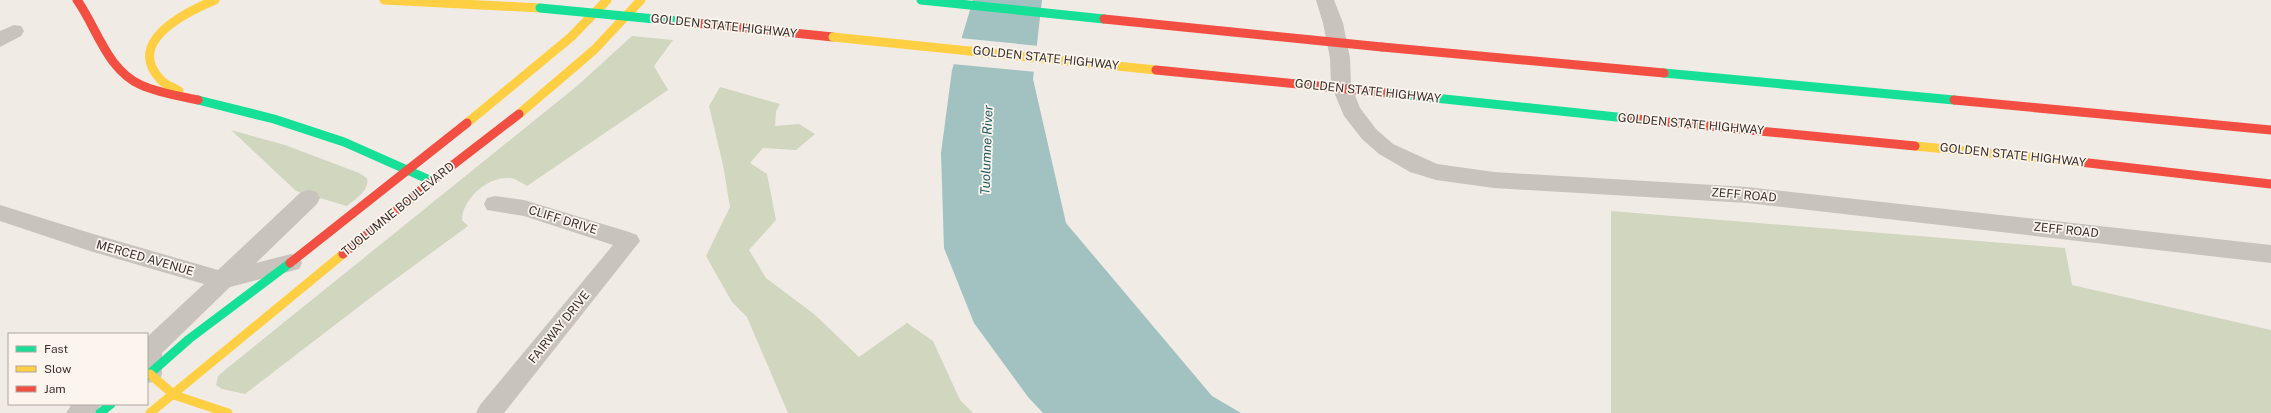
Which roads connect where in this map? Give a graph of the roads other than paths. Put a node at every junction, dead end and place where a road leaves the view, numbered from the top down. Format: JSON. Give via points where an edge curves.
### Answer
{"nodes":[{"id":1,"x":77,"y":0,"type":"edge"},
{"id":2,"x":215,"y":0,"type":"edge"},
{"id":3,"x":384,"y":0,"type":"edge"},
{"id":4,"x":466,"y":0,"type":"edge"},
{"id":5,"x":607,"y":0,"type":"edge"},
{"id":6,"x":641,"y":0,"type":"edge"},
{"id":7,"x":921,"y":0,"type":"edge"},
{"id":8,"x":1326,"y":0,"type":"edge"},
{"id":9,"x":540,"y":8,"type":"junction"},
{"id":10,"x":187,"y":96,"type":"junction"},
{"id":11,"x":2271,"y":130,"type":"edge"},
{"id":12,"x":409,"y":171,"type":"junction"},
{"id":13,"x":432,"y":181,"type":"junction"},
{"id":14,"x":2271,"y":184,"type":"edge"},
{"id":15,"x":309,"y":198,"type":"dead end"},
{"id":16,"x":495,"y":204,"type":"dead end"},
{"id":17,"x":0,"y":213,"type":"edge"},
{"id":18,"x":629,"y":241,"type":"joint"},
{"id":19,"x":2271,"y":254,"type":"edge"},
{"id":20,"x":291,"y":263,"type":"junction"},
{"id":21,"x":222,"y":280,"type":"junction"},
{"id":22,"x":148,"y":363,"type":"edge"},
{"id":23,"x":174,"y":395,"type":"junction"},
{"id":24,"x":88,"y":405,"type":"edge"},
{"id":25,"x":110,"y":405,"type":"edge"},
{"id":26,"x":79,"y":413,"type":"edge"},
{"id":27,"x":100,"y":413,"type":"edge"},
{"id":28,"x":150,"y":413,"type":"edge"},
{"id":29,"x":228,"y":413,"type":"edge"},
{"id":30,"x":489,"y":413,"type":"edge"}],
"edges":[{"from":1,"to":10,"type":"main road","via":[[84,7],[116,64],[128,78],[146,87]]},
{"from":2,"to":10,"type":"main road","via":[[194,8],[166,26],[158,34],[149,52],[149,62],[159,79]]},
{"from":3,"to":9,"type":"main road"},
{"from":4,"to":9,"type":"main road","name":"GOLDEN STATE HIGHWAY"},
{"from":5,"to":12,"type":"main road","name":"TUOLUMNE BOULEVARD","via":[[571,37]]},
{"from":6,"to":13,"type":"main road","name":"TUOLUMNE BOULEVARD","via":[[597,47],[529,105]]},
{"from":7,"to":11,"type":"main road","bridge":true,"via":[[1382,47]]},
{"from":8,"to":19,"type":"street","name":"ZEFF ROAD","via":[[1340,58],[1342,84],[1351,111],[1369,134],[1386,149],[1418,166],[1436,172],[1494,180],[1747,195]]},
{"from":9,"to":14,"type":"main road","name":"GOLDEN STATE HIGHWAY","bridge":true,"via":[[2043,158]]},
{"from":10,"to":12,"type":"main road","via":[[274,119],[344,142]]},
{"from":12,"to":13,"type":"main road"},
{"from":12,"to":20,"type":"main road","name":"TUOLUMNE BOULEVARD"},
{"from":13,"to":23,"type":"main road","name":"TUOLUMNE BOULEVARD"},
{"from":15,"to":21,"type":"street"},
{"from":16,"to":18,"type":"street","name":"CLIFF DRIVE","via":[[524,208]]},
{"from":17,"to":21,"type":"street","name":"MERCED AVENUE"},
{"from":18,"to":30,"type":"street","name":"FAIRWAY DRIVE"},
{"from":20,"to":21,"type":"street","name":"MERCED AVENUE"},
{"from":20,"to":22,"type":"main road","name":"TUOLUMNE BOULEVARD","via":[[189,339]]},
{"from":21,"to":22,"type":"street"},
{"from":22,"to":23,"type":"main road"},
{"from":23,"to":28,"type":"main road","name":"TUOLUMNE BOULEVARD"},
{"from":23,"to":29,"type":"main road"},
{"from":24,"to":26,"type":"street"},
{"from":25,"to":27,"type":"main road"}]}
